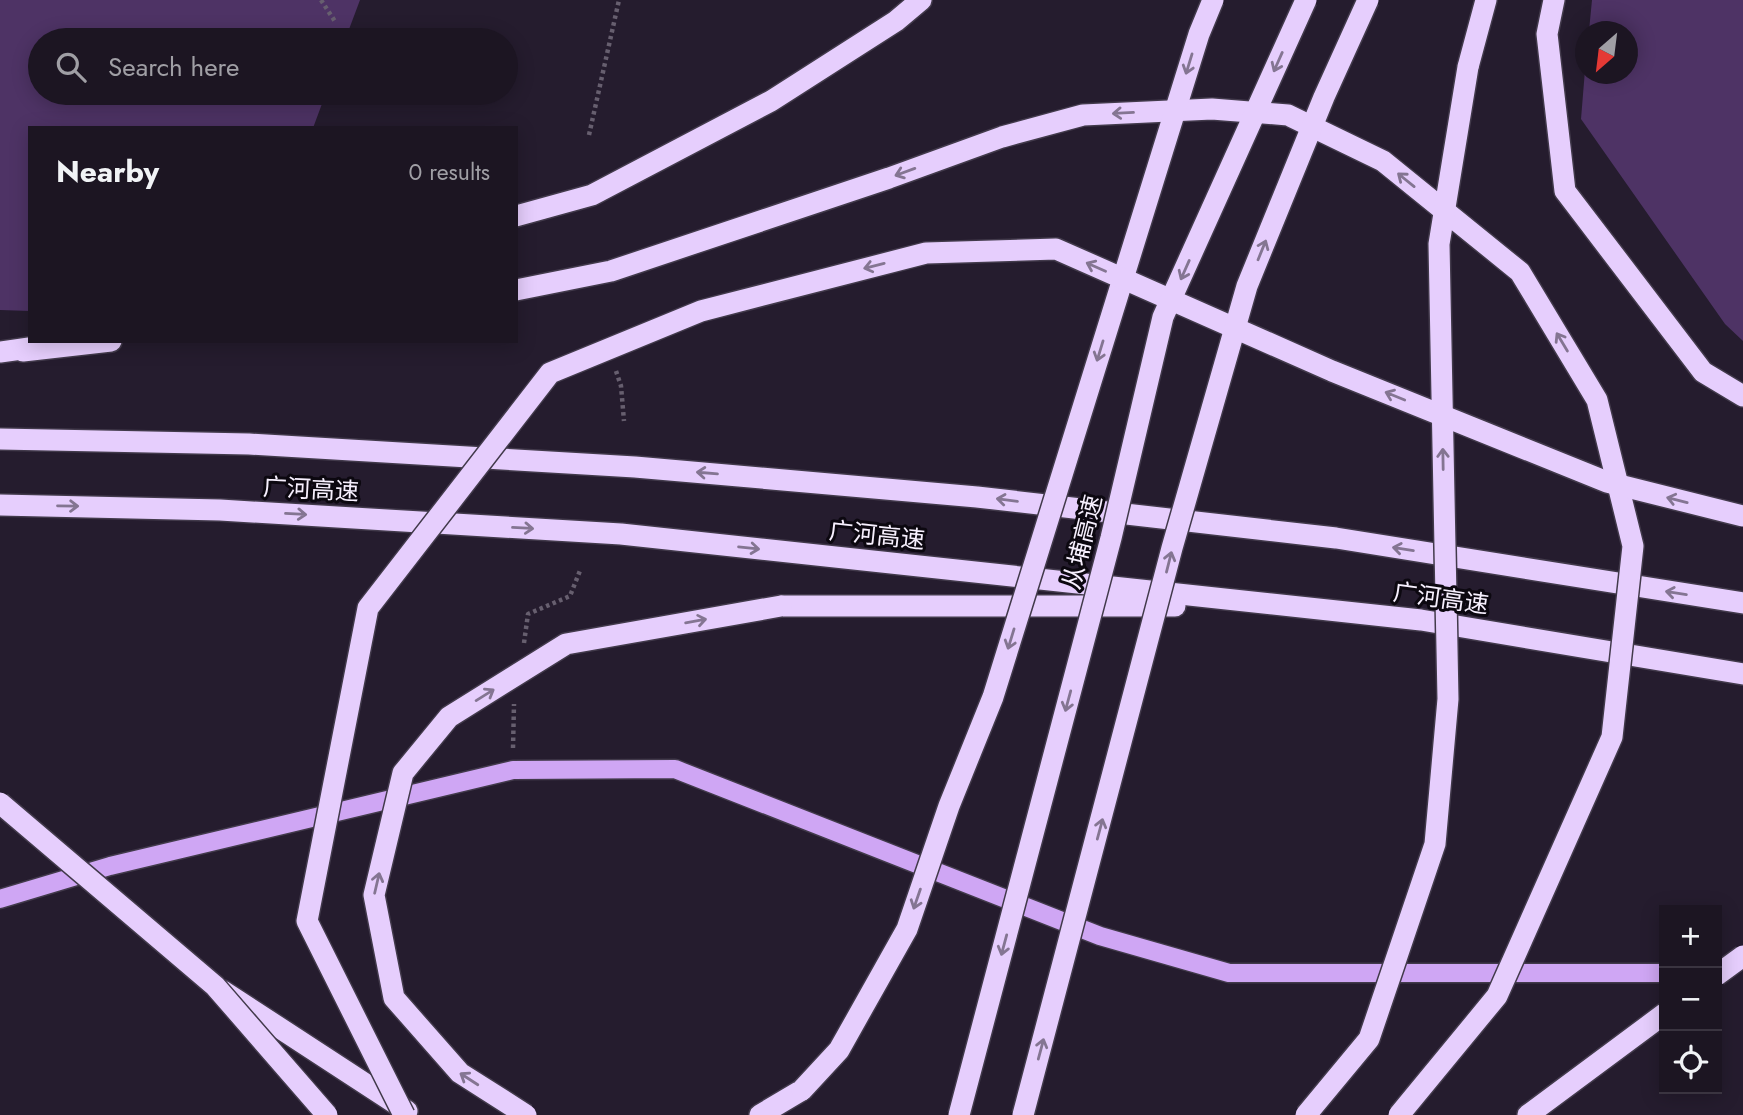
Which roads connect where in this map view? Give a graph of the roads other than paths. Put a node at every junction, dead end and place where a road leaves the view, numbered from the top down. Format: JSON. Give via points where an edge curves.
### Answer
{"nodes":[{"id":1,"x":921,"y":0,"type":"edge"},
{"id":2,"x":1213,"y":0,"type":"edge"},
{"id":3,"x":1307,"y":0,"type":"edge"},
{"id":4,"x":1368,"y":0,"type":"edge"},
{"id":5,"x":1486,"y":0,"type":"edge"},
{"id":6,"x":1554,"y":0,"type":"edge"},
{"id":7,"x":518,"y":215,"type":"edge"},
{"id":8,"x":518,"y":290,"type":"edge"},
{"id":9,"x":51,"y":343,"type":"edge"},
{"id":10,"x":93,"y":343,"type":"edge"},
{"id":11,"x":23,"y":351,"type":"junction"},
{"id":12,"x":0,"y":352,"type":"edge"},
{"id":13,"x":1743,"y":396,"type":"edge"},
{"id":14,"x":0,"y":439,"type":"edge"},
{"id":15,"x":0,"y":505,"type":"edge"},
{"id":16,"x":1743,"y":516,"type":"edge"},
{"id":17,"x":1743,"y":603,"type":"edge"},
{"id":18,"x":1288,"y":606,"type":"junction"},
{"id":19,"x":1743,"y":674,"type":"edge"},
{"id":20,"x":0,"y":803,"type":"edge"},
{"id":21,"x":0,"y":899,"type":"edge"},
{"id":22,"x":1743,"y":956,"type":"edge"},
{"id":23,"x":1722,"y":971,"type":"edge"},
{"id":24,"x":1659,"y":973,"type":"edge"},
{"id":25,"x":1743,"y":973,"type":"edge"},
{"id":26,"x":1722,"y":974,"type":"edge"},
{"id":27,"x":215,"y":986,"type":"junction"},
{"id":28,"x":1659,"y":1018,"type":"edge"},
{"id":29,"x":327,"y":1115,"type":"edge"},
{"id":30,"x":404,"y":1115,"type":"edge"},
{"id":31,"x":413,"y":1115,"type":"edge"},
{"id":32,"x":526,"y":1115,"type":"edge"},
{"id":33,"x":760,"y":1115,"type":"edge"},
{"id":34,"x":959,"y":1115,"type":"edge"},
{"id":35,"x":1023,"y":1115,"type":"edge"},
{"id":36,"x":1306,"y":1115,"type":"edge"},
{"id":37,"x":1399,"y":1115,"type":"edge"},
{"id":38,"x":1528,"y":1115,"type":"edge"}],
"edges":[{"from":1,"to":7,"type":"highway","via":[[771,101],[592,195]]},
{"from":2,"to":33,"type":"highway","one_way":true,"bridge":true,"via":[[993,697],[907,929],[839,1050],[802,1090]]},
{"from":3,"to":34,"type":"highway","name":"从埔高速","one_way":true,"bridge":true,"via":[[1163,317],[1111,538]]},
{"from":35,"to":4,"type":"highway","one_way":true,"bridge":true,"via":[[1172,548],[1247,286]]},
{"from":36,"to":5,"type":"highway","one_way":true,"bridge":true,"via":[[1370,1039],[1435,844],[1448,699],[1439,244],[1468,67]]},
{"from":6,"to":13,"type":"highway","via":[[1547,34],[1564,191],[1703,372]]},
{"from":37,"to":8,"type":"highway","one_way":true,"bridge":true,"via":[[1497,996],[1612,737],[1633,546],[1597,400],[1520,272],[1383,161],[1288,115],[1212,109],[1083,115],[1002,137],[611,271]]},
{"from":9,"to":11,"type":"highway"},
{"from":10,"to":11,"type":"highway"},
{"from":11,"to":12,"type":"highway"},
{"from":17,"to":14,"type":"highway","name":"广河高速","one_way":true,"via":[[1336,538],[976,497],[635,467],[277,446]]},
{"from":15,"to":18,"type":"highway","name":"广河高速","one_way":true,"via":[[220,510],[621,534]]},
{"from":16,"to":30,"type":"highway","one_way":true,"bridge":true,"via":[[1606,482],[1332,370],[1056,249],[926,253],[701,311],[550,373],[368,608],[307,921]]},
{"from":18,"to":19,"type":"highway","name":"广河高速","via":[[1421,620]]},
{"from":32,"to":18,"type":"highway","one_way":true,"bridge":true,"via":[[460,1073],[394,998],[374,895],[403,773],[449,717],[566,644],[781,606]]},
{"from":20,"to":27,"type":"highway","bridge":true},
{"from":21,"to":24,"type":"main road","via":[[110,866],[513,770],[675,769],[1100,936],[1229,974]]},
{"from":22,"to":23,"type":"highway","bridge":true},
{"from":25,"to":26,"type":"main road"},
{"from":27,"to":29,"type":"highway","bridge":true},
{"from":27,"to":31,"type":"highway","bridge":true},
{"from":28,"to":38,"type":"highway"}]}
